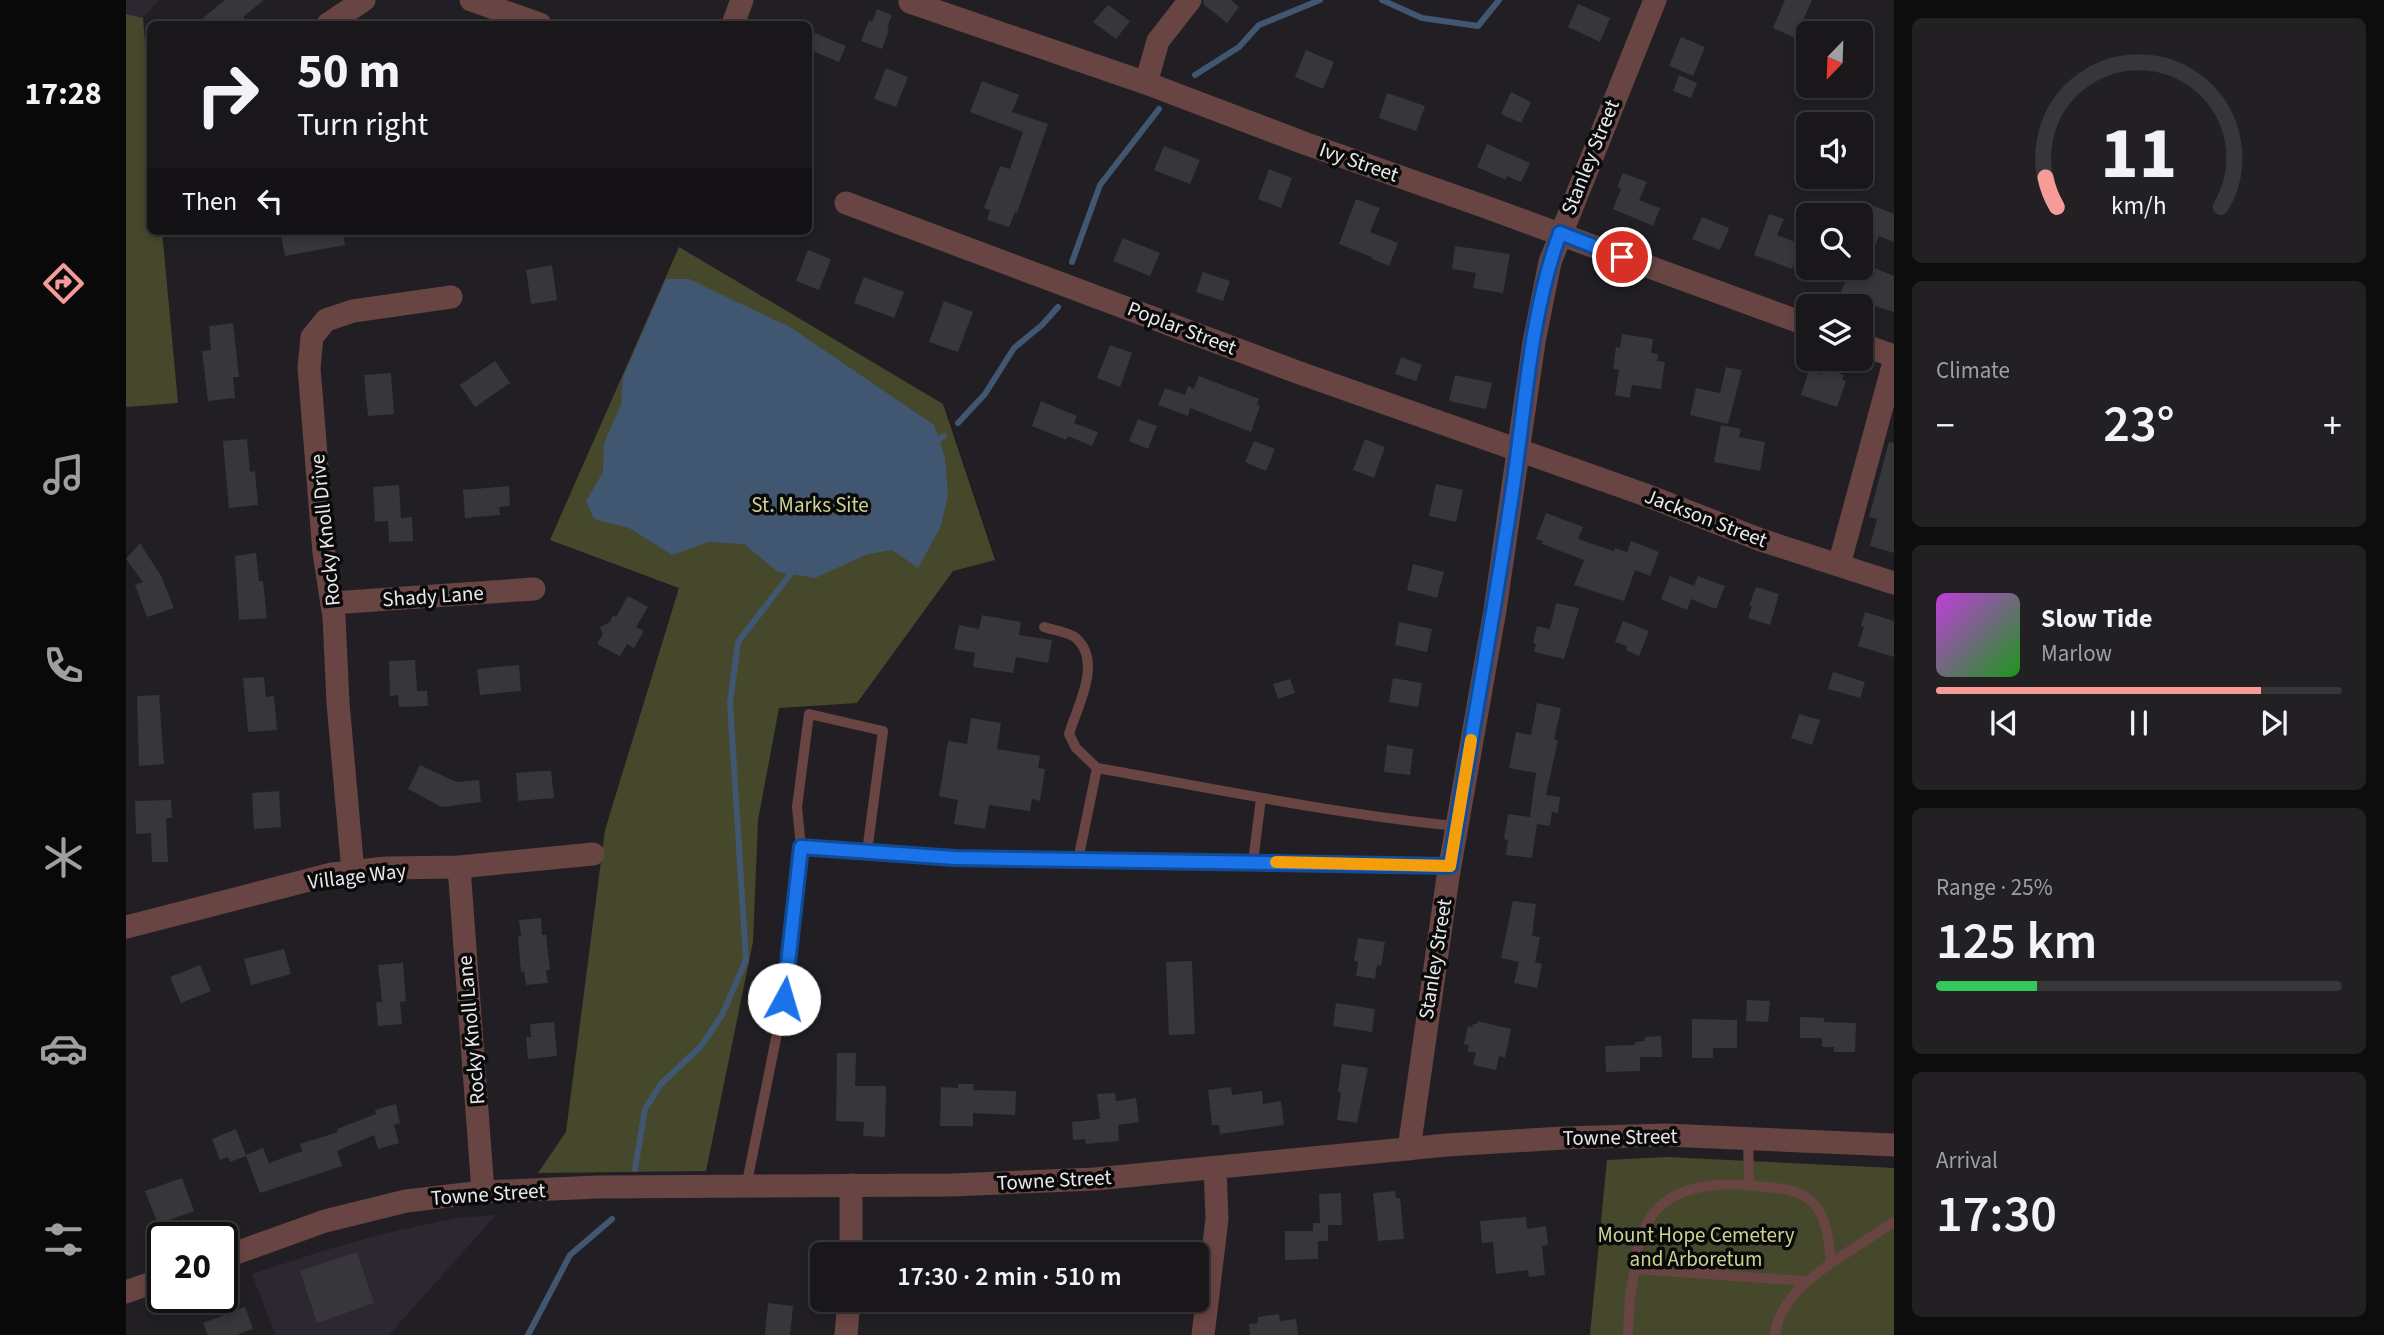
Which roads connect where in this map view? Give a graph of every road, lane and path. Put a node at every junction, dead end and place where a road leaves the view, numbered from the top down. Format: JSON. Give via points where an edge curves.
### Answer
{"nodes":[{"id":1,"x":365,"y":0,"type":"edge"},
{"id":2,"x":471,"y":0,"type":"edge"},
{"id":3,"x":742,"y":0,"type":"edge"},
{"id":4,"x":1190,"y":0,"type":"edge"},
{"id":5,"x":1655,"y":0,"type":"edge"},
{"id":6,"x":910,"y":2,"type":"dead end"},
{"id":7,"x":333,"y":21,"type":"edge"},
{"id":8,"x":531,"y":21,"type":"edge"},
{"id":9,"x":734,"y":21,"type":"edge"},
{"id":10,"x":1146,"y":83,"type":"junction"},
{"id":11,"x":846,"y":203,"type":"dead end"},
{"id":12,"x":1560,"y":233,"type":"junction"},
{"id":13,"x":451,"y":297,"type":"dead end"},
{"id":14,"x":1796,"y":321,"type":"edge"},
{"id":15,"x":1873,"y":349,"type":"edge"},
{"id":16,"x":1894,"y":356,"type":"edge"},
{"id":17,"x":1894,"y":362,"type":"edge"},
{"id":18,"x":1518,"y":449,"type":"junction"},
{"id":19,"x":1839,"y":565,"type":"junction"},
{"id":20,"x":1894,"y":583,"type":"edge"},
{"id":21,"x":534,"y":589,"type":"dead end"},
{"id":22,"x":331,"y":603,"type":"junction"},
{"id":23,"x":1044,"y":627,"type":"dead end"},
{"id":24,"x":1097,"y":768,"type":"junction"},
{"id":25,"x":1261,"y":798,"type":"junction"},
{"id":26,"x":1456,"y":826,"type":"junction"},
{"id":27,"x":801,"y":847,"type":"junction"},
{"id":28,"x":867,"y":852,"type":"junction"},
{"id":29,"x":593,"y":854,"type":"dead end"},
{"id":30,"x":1079,"y":860,"type":"junction"},
{"id":31,"x":1253,"y":862,"type":"junction"},
{"id":32,"x":1450,"y":866,"type":"junction"},
{"id":33,"x":459,"y":867,"type":"junction"},
{"id":34,"x":353,"y":872,"type":"junction"},
{"id":35,"x":126,"y":927,"type":"edge"},
{"id":36,"x":1748,"y":1138,"type":"junction"},
{"id":37,"x":1894,"y":1145,"type":"edge"},
{"id":38,"x":1409,"y":1149,"type":"junction"},
{"id":39,"x":1215,"y":1168,"type":"junction"},
{"id":40,"x":851,"y":1185,"type":"junction"},
{"id":41,"x":1748,"y":1185,"type":"junction"},
{"id":42,"x":746,"y":1187,"type":"junction"},
{"id":43,"x":483,"y":1192,"type":"junction"},
{"id":44,"x":1894,"y":1222,"type":"edge"},
{"id":45,"x":851,"y":1242,"type":"edge"},
{"id":46,"x":238,"y":1252,"type":"edge"},
{"id":47,"x":1831,"y":1263,"type":"junction"},
{"id":48,"x":1635,"y":1269,"type":"junction"},
{"id":49,"x":1805,"y":1281,"type":"junction"},
{"id":50,"x":147,"y":1285,"type":"edge"},
{"id":51,"x":126,"y":1292,"type":"edge"},
{"id":52,"x":848,"y":1312,"type":"edge"},
{"id":53,"x":846,"y":1335,"type":"edge"},
{"id":54,"x":1203,"y":1335,"type":"edge"},
{"id":55,"x":1628,"y":1335,"type":"edge"},
{"id":56,"x":1775,"y":1335,"type":"edge"}],
"edges":[{"from":1,"to":7,"type":"street"},
{"from":2,"to":8,"type":"street"},
{"from":3,"to":9,"type":"street"},
{"from":4,"to":10,"type":"street","via":[[1158,41]]},
{"from":5,"to":12,"type":"street","name":"Stanley Street"},
{"from":6,"to":10,"type":"street","name":"Ivy Street"},
{"from":10,"to":12,"type":"street","name":"Ivy Street"},
{"from":11,"to":18,"type":"street","name":"Poplar Street","via":[[1297,372]]},
{"from":12,"to":14,"type":"street","name":"Ivy Street"},
{"from":12,"to":18,"type":"street","name":"Stanley Street","via":[[1534,342]]},
{"from":13,"to":22,"type":"street","name":"Rocky Knoll Drive","via":[[353,312],[326,320],[313,337],[309,368]]},
{"from":15,"to":16,"type":"street"},
{"from":17,"to":19,"type":"street"},
{"from":18,"to":19,"type":"street","name":"Jackson Street"},
{"from":18,"to":26,"type":"street","name":"Stanley Street"},
{"from":19,"to":20,"type":"street","name":"Jackson Street"},
{"from":21,"to":22,"type":"street","name":"Shady Lane"},
{"from":22,"to":34,"type":"street","name":"Rocky Knoll Drive"},
{"from":23,"to":24,"type":"lane","via":[[1075,637],[1087,655],[1088,673],[1069,734]]},
{"from":24,"to":25,"type":"lane"},
{"from":24,"to":30,"type":"lane"},
{"from":25,"to":26,"type":"lane"},
{"from":25,"to":31,"type":"lane"},
{"from":26,"to":32,"type":"street","name":"Stanley Street"},
{"from":27,"to":28,"type":"lane"},
{"from":27,"to":28,"type":"lane","via":[[797,807],[809,714],[883,731]]},
{"from":27,"to":42,"type":"lane","via":[[784,999]]},
{"from":28,"to":30,"type":"lane"},
{"from":29,"to":33,"type":"street","name":"Village Way"},
{"from":30,"to":31,"type":"lane"},
{"from":31,"to":32,"type":"lane"},
{"from":32,"to":38,"type":"street","name":"Stanley Street"},
{"from":33,"to":34,"type":"street","name":"Village Way"},
{"from":33,"to":43,"type":"street","name":"Rocky Knoll Lane"},
{"from":34,"to":35,"type":"street","name":"Village Way"},
{"from":36,"to":37,"type":"street","name":"Towne Street"},
{"from":36,"to":38,"type":"street","name":"Towne Street","via":[[1564,1138]]},
{"from":36,"to":41,"type":"lane"},
{"from":38,"to":39,"type":"street","name":"Towne Street"},
{"from":39,"to":40,"type":"street","name":"Towne Street","via":[[1095,1180]]},
{"from":39,"to":54,"type":"street","via":[[1217,1219]]},
{"from":40,"to":42,"type":"street","name":"Towne Street"},
{"from":40,"to":45,"type":"street"},
{"from":41,"to":47,"type":"lane","via":[[1799,1193],[1810,1200],[1829,1238]]},
{"from":41,"to":48,"type":"lane","via":[[1696,1187],[1654,1211],[1643,1226]]},
{"from":42,"to":43,"type":"street","name":"Towne Street"},
{"from":43,"to":46,"type":"street","name":"Towne Street","via":[[392,1204]]},
{"from":44,"to":47,"type":"lane"},
{"from":47,"to":49,"type":"lane"},
{"from":48,"to":49,"type":"lane"},
{"from":48,"to":55,"type":"lane"},
{"from":49,"to":56,"type":"lane","via":[[1784,1309]]},
{"from":50,"to":51,"type":"street"},
{"from":52,"to":53,"type":"street"}]}
